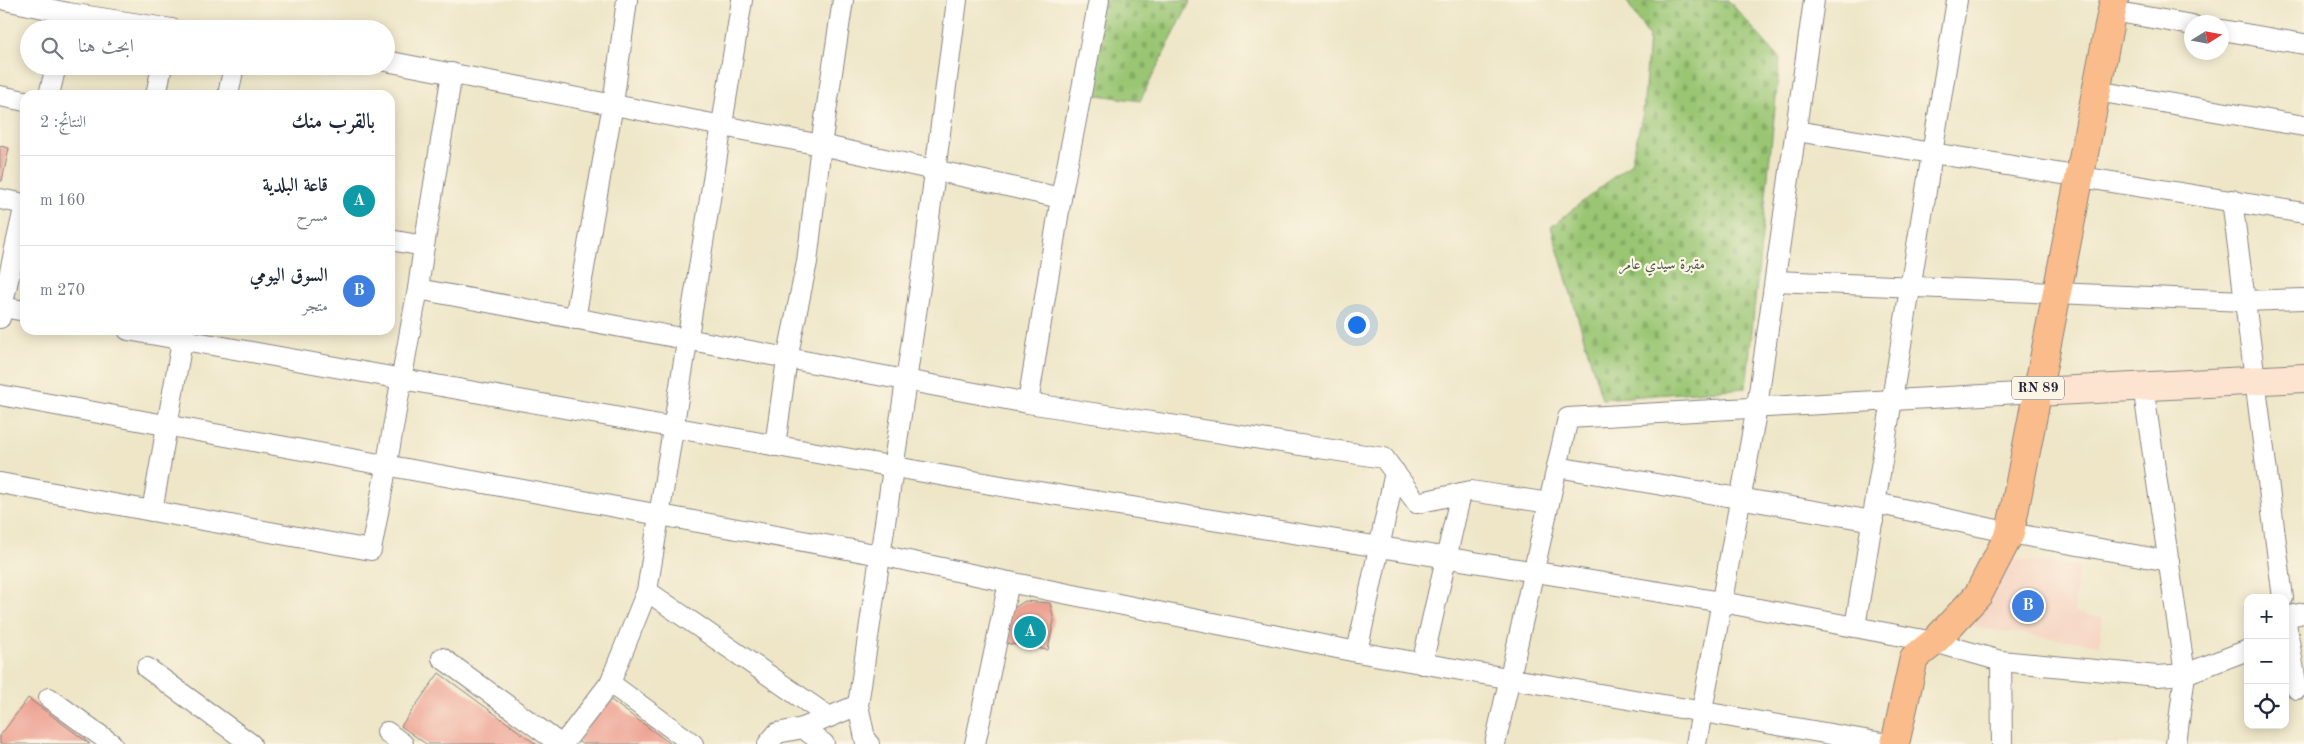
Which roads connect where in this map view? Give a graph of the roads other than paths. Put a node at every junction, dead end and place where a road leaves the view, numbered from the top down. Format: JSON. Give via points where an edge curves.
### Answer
{"nodes":[{"id":1,"x":5,"y":0,"type":"edge"},
{"id":2,"x":627,"y":0,"type":"edge"},
{"id":3,"x":742,"y":0,"type":"edge"},
{"id":4,"x":842,"y":0,"type":"edge"},
{"id":5,"x":957,"y":0,"type":"edge"},
{"id":6,"x":1099,"y":0,"type":"edge"},
{"id":7,"x":1814,"y":0,"type":"edge"},
{"id":8,"x":1957,"y":0,"type":"edge"},
{"id":9,"x":2113,"y":6,"type":"edge"},
{"id":10,"x":67,"y":14,"type":"edge"},
{"id":11,"x":108,"y":20,"type":"edge"},
{"id":12,"x":2184,"y":23,"type":"edge"},
{"id":13,"x":2229,"y":31,"type":"edge"},
{"id":14,"x":2304,"y":44,"type":"edge"},
{"id":15,"x":395,"y":62,"type":"edge"},
{"id":16,"x":452,"y":72,"type":"junction"},
{"id":17,"x":54,"y":75,"type":"edge"},
{"id":18,"x":160,"y":75,"type":"edge"},
{"id":19,"x":232,"y":75,"type":"edge"},
{"id":20,"x":50,"y":90,"type":"edge"},
{"id":21,"x":157,"y":90,"type":"edge"},
{"id":22,"x":229,"y":90,"type":"edge"},
{"id":23,"x":2096,"y":91,"type":"junction"},
{"id":24,"x":0,"y":96,"type":"edge"},
{"id":25,"x":20,"y":100,"type":"edge"},
{"id":26,"x":613,"y":104,"type":"junction"},
{"id":27,"x":722,"y":126,"type":"junction"},
{"id":28,"x":2304,"y":126,"type":"edge"},
{"id":29,"x":1796,"y":131,"type":"junction"},
{"id":30,"x":821,"y":146,"type":"junction"},
{"id":31,"x":1930,"y":152,"type":"junction"},
{"id":32,"x":935,"y":171,"type":"junction"},
{"id":33,"x":2080,"y":175,"type":"junction"},
{"id":34,"x":1061,"y":198,"type":"junction"},
{"id":35,"x":0,"y":199,"type":"edge"},
{"id":36,"x":2232,"y":200,"type":"junction"},
{"id":37,"x":20,"y":203,"type":"edge"},
{"id":38,"x":2304,"y":213,"type":"edge"},
{"id":39,"x":20,"y":226,"type":"edge"},
{"id":40,"x":395,"y":241,"type":"edge"},
{"id":41,"x":424,"y":246,"type":"junction"},
{"id":42,"x":1775,"y":281,"type":"junction"},
{"id":43,"x":1910,"y":287,"type":"junction"},
{"id":44,"x":418,"y":289,"type":"junction"},
{"id":45,"x":2056,"y":293,"type":"junction"},
{"id":46,"x":2304,"y":299,"type":"edge"},
{"id":47,"x":2244,"y":301,"type":"junction"},
{"id":48,"x":2,"y":305,"type":"edge"},
{"id":49,"x":20,"y":310,"type":"edge"},
{"id":50,"x":575,"y":319,"type":"junction"},
{"id":51,"x":183,"y":335,"type":"edge"},
{"id":52,"x":688,"y":340,"type":"junction"},
{"id":53,"x":787,"y":359,"type":"junction"},
{"id":54,"x":2304,"y":378,"type":"edge"},
{"id":55,"x":400,"y":379,"type":"junction"},
{"id":56,"x":906,"y":381,"type":"junction"},
{"id":57,"x":2253,"y":381,"type":"junction"},
{"id":58,"x":2143,"y":386,"type":"junction"},
{"id":59,"x":2037,"y":392,"type":"junction"},
{"id":60,"x":0,"y":395,"type":"edge"},
{"id":61,"x":1893,"y":400,"type":"junction"},
{"id":62,"x":1028,"y":403,"type":"junction"},
{"id":63,"x":1757,"y":408,"type":"junction"},
{"id":64,"x":166,"y":426,"type":"junction"},
{"id":65,"x":674,"y":428,"type":"junction"},
{"id":66,"x":775,"y":446,"type":"junction"},
{"id":67,"x":388,"y":466,"type":"junction"},
{"id":68,"x":893,"y":467,"type":"junction"},
{"id":69,"x":1557,"y":467,"type":"junction"},
{"id":70,"x":1394,"y":472,"type":"junction"},
{"id":71,"x":0,"y":483,"type":"edge"},
{"id":72,"x":1460,"y":493,"type":"junction"},
{"id":73,"x":1741,"y":499,"type":"junction"},
{"id":74,"x":1549,"y":503,"type":"junction"},
{"id":75,"x":152,"y":511,"type":"junction"},
{"id":76,"x":1874,"y":512,"type":"junction"},
{"id":77,"x":660,"y":515,"type":"junction"},
{"id":78,"x":2010,"y":533,"type":"junction"},
{"id":79,"x":1379,"y":547,"type":"junction"},
{"id":80,"x":880,"y":555,"type":"junction"},
{"id":81,"x":1446,"y":558,"type":"junction"},
{"id":82,"x":2169,"y":561,"type":"junction"},
{"id":83,"x":1534,"y":572,"type":"junction"},
{"id":84,"x":1010,"y":582,"type":"junction"},
{"id":85,"x":647,"y":592,"type":"junction"},
{"id":86,"x":2282,"y":594,"type":"edge"},
{"id":87,"x":1722,"y":602,"type":"junction"},
{"id":88,"x":2304,"y":613,"type":"edge"},
{"id":89,"x":2289,"y":624,"type":"edge"},
{"id":90,"x":1855,"y":627,"type":"junction"},
{"id":91,"x":2288,"y":639,"type":"edge"},
{"id":92,"x":1934,"y":642,"type":"junction"},
{"id":93,"x":1357,"y":652,"type":"junction"},
{"id":94,"x":2244,"y":652,"type":"edge"},
{"id":95,"x":442,"y":658,"type":"dead end"},
{"id":96,"x":2001,"y":661,"type":"junction"},
{"id":97,"x":1422,"y":664,"type":"junction"},
{"id":98,"x":146,"y":668,"type":"dead end"},
{"id":99,"x":2185,"y":674,"type":"junction"},
{"id":100,"x":1509,"y":679,"type":"junction"},
{"id":101,"x":610,"y":683,"type":"junction"},
{"id":102,"x":2297,"y":689,"type":"dead end"},
{"id":103,"x":49,"y":698,"type":"dead end"},
{"id":104,"x":858,"y":705,"type":"junction"},
{"id":105,"x":1702,"y":712,"type":"junction"},
{"id":106,"x":829,"y":717,"type":"junction"},
{"id":107,"x":803,"y":728,"type":"junction"},
{"id":108,"x":387,"y":732,"type":"dead end"},
{"id":109,"x":112,"y":744,"type":"edge"},
{"id":110,"x":251,"y":744,"type":"edge"},
{"id":111,"x":403,"y":744,"type":"edge"},
{"id":112,"x":562,"y":744,"type":"edge"},
{"id":113,"x":693,"y":744,"type":"edge"},
{"id":114,"x":768,"y":744,"type":"edge"},
{"id":115,"x":824,"y":744,"type":"edge"},
{"id":116,"x":869,"y":744,"type":"edge"},
{"id":117,"x":975,"y":744,"type":"edge"},
{"id":118,"x":1495,"y":744,"type":"edge"},
{"id":119,"x":1696,"y":744,"type":"edge"},
{"id":120,"x":1888,"y":744,"type":"edge"},
{"id":121,"x":1895,"y":744,"type":"edge"},
{"id":122,"x":2002,"y":744,"type":"edge"},
{"id":123,"x":2176,"y":744,"type":"edge"}],
"edges":[{"from":1,"to":10,"type":"street"},
{"from":2,"to":26,"type":"street"},
{"from":3,"to":27,"type":"street"},
{"from":4,"to":30,"type":"street"},
{"from":5,"to":32,"type":"street"},
{"from":6,"to":34,"type":"street"},
{"from":7,"to":29,"type":"street"},
{"from":8,"to":31,"type":"street"},
{"from":9,"to":12,"type":"street"},
{"from":9,"to":23,"type":"main road","number":"RN 89"},
{"from":10,"to":11,"type":"street"},
{"from":13,"to":14,"type":"street"},
{"from":15,"to":16,"type":"street"},
{"from":16,"to":26,"type":"street"},
{"from":16,"to":41,"type":"street"},
{"from":17,"to":20,"type":"street"},
{"from":18,"to":21,"type":"street"},
{"from":19,"to":22,"type":"street"},
{"from":23,"to":28,"type":"street"},
{"from":23,"to":33,"type":"main road","number":"RN 89"},
{"from":24,"to":25,"type":"street"},
{"from":26,"to":27,"type":"street"},
{"from":26,"to":50,"type":"street"},
{"from":27,"to":30,"type":"street"},
{"from":27,"to":52,"type":"street"},
{"from":29,"to":31,"type":"street"},
{"from":29,"to":42,"type":"street"},
{"from":30,"to":32,"type":"street"},
{"from":30,"to":53,"type":"street","via":[[807,262]]},
{"from":31,"to":33,"type":"street"},
{"from":31,"to":43,"type":"street"},
{"from":32,"to":34,"type":"street"},
{"from":32,"to":56,"type":"street"},
{"from":33,"to":36,"type":"street"},
{"from":33,"to":45,"type":"main road","number":"RN 89"},
{"from":34,"to":62,"type":"street"},
{"from":35,"to":37,"type":"street"},
{"from":36,"to":38,"type":"street"},
{"from":36,"to":47,"type":"street"},
{"from":39,"to":48,"type":"street"},
{"from":40,"to":41,"type":"street"},
{"from":41,"to":44,"type":"street"},
{"from":42,"to":43,"type":"street"},
{"from":42,"to":63,"type":"street"},
{"from":43,"to":45,"type":"street"},
{"from":43,"to":61,"type":"street"},
{"from":44,"to":50,"type":"street"},
{"from":44,"to":55,"type":"street"},
{"from":45,"to":47,"type":"street"},
{"from":45,"to":59,"type":"main road","number":"RN 89"},
{"from":46,"to":47,"type":"street"},
{"from":47,"to":57,"type":"street"},
{"from":48,"to":49,"type":"street"},
{"from":50,"to":52,"type":"street"},
{"from":51,"to":55,"type":"street"},
{"from":51,"to":64,"type":"street"},
{"from":52,"to":53,"type":"street"},
{"from":52,"to":65,"type":"street"},
{"from":53,"to":56,"type":"street"},
{"from":53,"to":66,"type":"street"},
{"from":54,"to":57,"type":"main road"},
{"from":55,"to":65,"type":"street"},
{"from":55,"to":67,"type":"street"},
{"from":56,"to":62,"type":"street"},
{"from":56,"to":68,"type":"street"},
{"from":57,"to":58,"type":"main road"},
{"from":57,"to":86,"type":"street"},
{"from":58,"to":59,"type":"main road"},
{"from":58,"to":82,"type":"street"},
{"from":59,"to":61,"type":"street"},
{"from":59,"to":78,"type":"main road","number":"RN 89"},
{"from":60,"to":64,"type":"street"},
{"from":61,"to":63,"type":"street"},
{"from":61,"to":76,"type":"street"},
{"from":62,"to":70,"type":"street","via":[[1384,458]]},
{"from":63,"to":69,"type":"street","via":[[1568,418]]},
{"from":63,"to":73,"type":"street"},
{"from":64,"to":67,"type":"street"},
{"from":64,"to":75,"type":"street"},
{"from":65,"to":66,"type":"street"},
{"from":65,"to":77,"type":"street"},
{"from":66,"to":68,"type":"street"},
{"from":67,"to":75,"type":"street","via":[[371,550]]},
{"from":67,"to":77,"type":"street"},
{"from":68,"to":79,"type":"street"},
{"from":68,"to":80,"type":"street"},
{"from":69,"to":73,"type":"street"},
{"from":69,"to":74,"type":"street"},
{"from":70,"to":72,"type":"street","via":[[1417,503]]},
{"from":70,"to":79,"type":"street"},
{"from":71,"to":75,"type":"street"},
{"from":72,"to":74,"type":"street","via":[[1471,490]]},
{"from":72,"to":81,"type":"street"},
{"from":73,"to":76,"type":"street"},
{"from":73,"to":87,"type":"street"},
{"from":74,"to":83,"type":"street"},
{"from":76,"to":78,"type":"street"},
{"from":76,"to":90,"type":"street"},
{"from":77,"to":80,"type":"street"},
{"from":77,"to":85,"type":"street"},
{"from":78,"to":82,"type":"street"},
{"from":78,"to":92,"type":"main road","number":"RN 89","via":[[1978,596]]},
{"from":79,"to":81,"type":"street"},
{"from":79,"to":93,"type":"street"},
{"from":80,"to":84,"type":"street"},
{"from":80,"to":104,"type":"street"},
{"from":81,"to":83,"type":"street"},
{"from":81,"to":97,"type":"street"},
{"from":82,"to":99,"type":"street"},
{"from":83,"to":87,"type":"street"},
{"from":83,"to":100,"type":"street"},
{"from":84,"to":93,"type":"street"},
{"from":84,"to":117,"type":"street"},
{"from":85,"to":101,"type":"street"},
{"from":85,"to":106,"type":"street"},
{"from":87,"to":90,"type":"street"},
{"from":87,"to":105,"type":"street"},
{"from":88,"to":89,"type":"street"},
{"from":90,"to":92,"type":"street"},
{"from":91,"to":102,"type":"street"},
{"from":92,"to":96,"type":"street"},
{"from":92,"to":121,"type":"main road","number":"RN 89","via":[[1914,658]]},
{"from":93,"to":97,"type":"street"},
{"from":94,"to":99,"type":"street"},
{"from":95,"to":112,"type":"street"},
{"from":96,"to":99,"type":"street","via":[[2157,676]]},
{"from":96,"to":122,"type":"street"},
{"from":97,"to":100,"type":"street"},
{"from":98,"to":110,"type":"street"},
{"from":99,"to":123,"type":"street"},
{"from":100,"to":105,"type":"street"},
{"from":100,"to":118,"type":"street"},
{"from":101,"to":112,"type":"street"},
{"from":101,"to":113,"type":"street"},
{"from":103,"to":109,"type":"street"},
{"from":104,"to":106,"type":"street"},
{"from":104,"to":116,"type":"street","via":[[866,743]]},
{"from":105,"to":119,"type":"street"},
{"from":105,"to":120,"type":"street"},
{"from":106,"to":107,"type":"street"},
{"from":107,"to":114,"type":"street","via":[[777,733]]},
{"from":107,"to":115,"type":"street"},
{"from":108,"to":111,"type":"street"}]}
